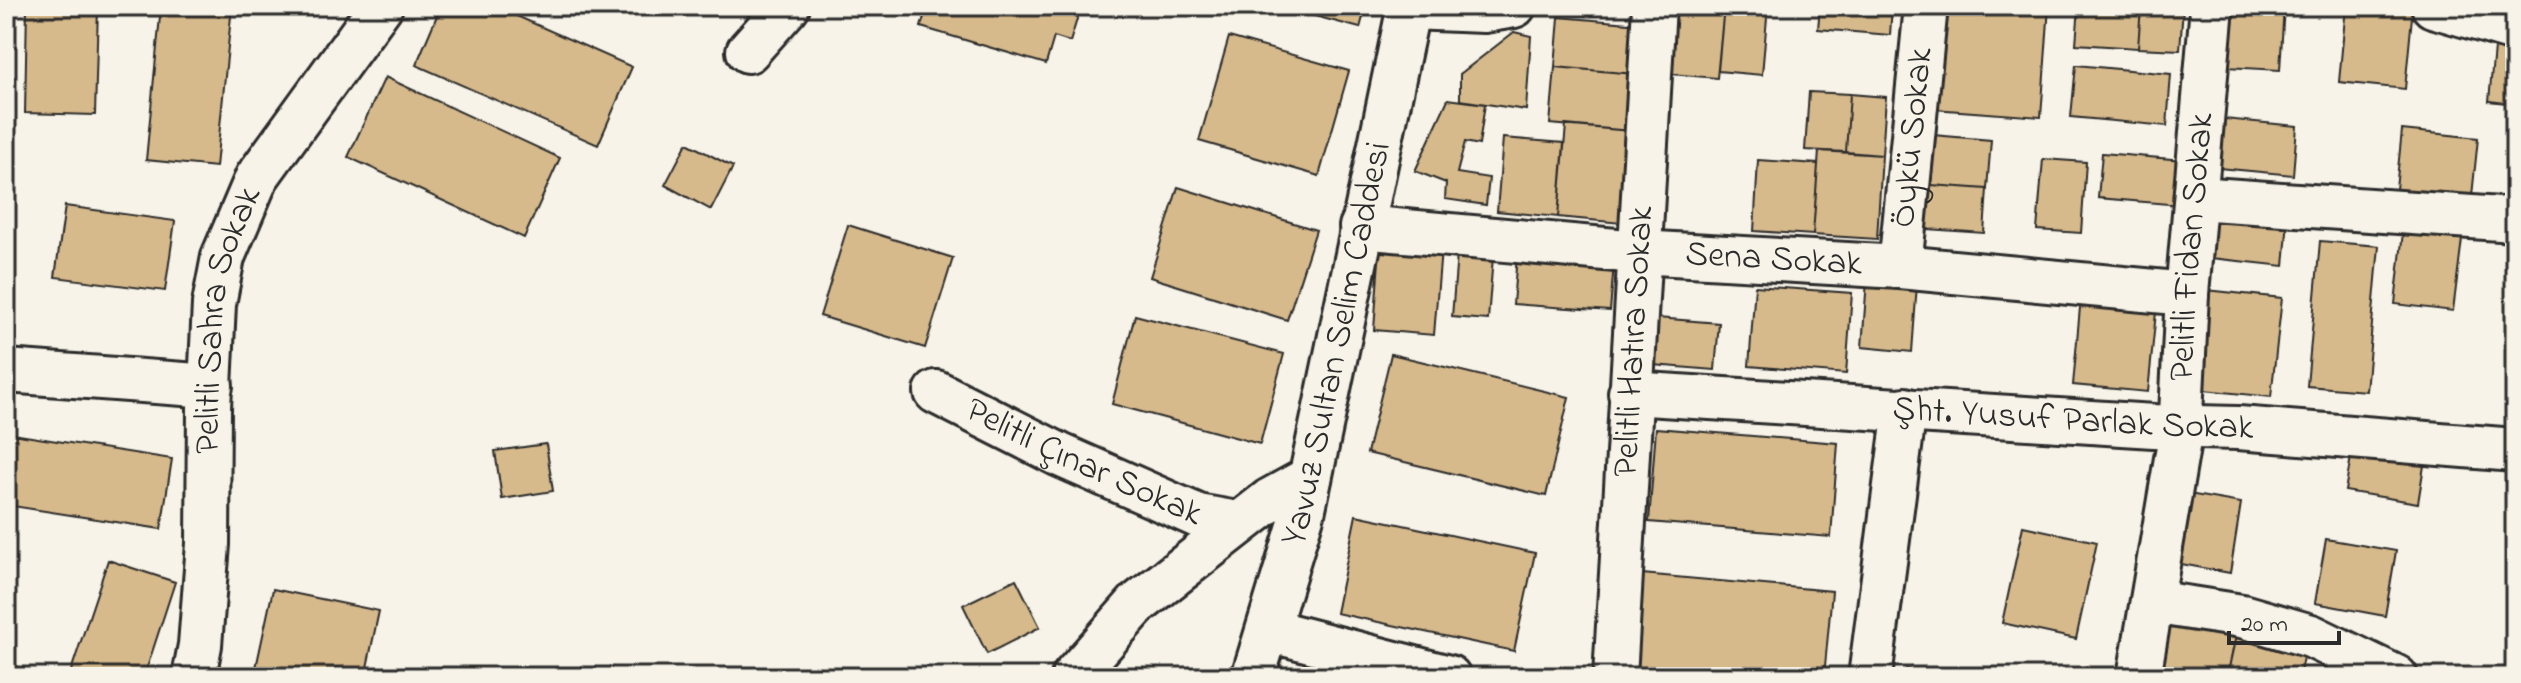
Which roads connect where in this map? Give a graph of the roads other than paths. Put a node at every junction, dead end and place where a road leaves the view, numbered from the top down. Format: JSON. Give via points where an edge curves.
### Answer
{"nodes":[{"id":1,"x":381,"y":6,"type":"edge"},
{"id":2,"x":788,"y":6,"type":"edge"},
{"id":3,"x":1514,"y":6,"type":"edge"},
{"id":4,"x":1654,"y":6,"type":"edge"},
{"id":5,"x":1926,"y":6,"type":"edge"},
{"id":6,"x":2212,"y":6,"type":"edge"},
{"id":7,"x":2433,"y":6,"type":"edge"},
{"id":8,"x":1409,"y":7,"type":"edge"},
{"id":9,"x":2515,"y":30,"type":"edge"},
{"id":10,"x":748,"y":51,"type":"dead end"},
{"id":11,"x":2196,"y":198,"type":"junction"},
{"id":12,"x":2515,"y":220,"type":"edge"},
{"id":13,"x":1361,"y":227,"type":"junction"},
{"id":14,"x":1638,"y":252,"type":"junction"},
{"id":15,"x":1900,"y":267,"type":"junction"},
{"id":16,"x":2187,"y":294,"type":"junction"},
{"id":17,"x":6,"y":371,"type":"edge"},
{"id":18,"x":211,"y":386,"type":"junction"},
{"id":19,"x":936,"y":392,"type":"dead end"},
{"id":20,"x":1630,"y":393,"type":"junction"},
{"id":21,"x":1905,"y":409,"type":"junction"},
{"id":22,"x":2180,"y":426,"type":"junction"},
{"id":23,"x":2515,"y":450,"type":"edge"},
{"id":24,"x":1310,"y":478,"type":"junction"},
{"id":25,"x":1237,"y":523,"type":"junction"},
{"id":26,"x":2152,"y":602,"type":"junction"},
{"id":27,"x":1268,"y":630,"type":"junction"},
{"id":28,"x":194,"y":677,"type":"edge"},
{"id":29,"x":1073,"y":677,"type":"edge"},
{"id":30,"x":1253,"y":677,"type":"edge"},
{"id":31,"x":1449,"y":677,"type":"edge"},
{"id":32,"x":1615,"y":677,"type":"edge"},
{"id":33,"x":1870,"y":677,"type":"edge"},
{"id":34,"x":2139,"y":677,"type":"edge"},
{"id":35,"x":2396,"y":677,"type":"edge"}],
"edges":[{"from":1,"to":18,"type":"street","name":"Pelitli Sahra Sokak","via":[[257,177],[223,257],[214,304]]},
{"from":2,"to":10,"type":"street"},
{"from":3,"to":8,"type":"street","via":[[1484,11]]},
{"from":4,"to":14,"type":"street","name":"Pelitli Hatıra Sokak"},
{"from":5,"to":15,"type":"street","name":"Öykü Sokak"},
{"from":6,"to":11,"type":"street","name":"Pelitli Fidan Sokak"},
{"from":7,"to":9,"type":"street"},
{"from":8,"to":13,"type":"street","name":"Yavuz Sultan Selim Caddesi"},
{"from":11,"to":12,"type":"street"},
{"from":11,"to":16,"type":"street","name":"Pelitli Fidan Sokak"},
{"from":13,"to":14,"type":"street","name":"Sena Sokak"},
{"from":13,"to":24,"type":"street","name":"Yavuz Sultan Selim Caddesi"},
{"from":14,"to":15,"type":"street","name":"Sena Sokak"},
{"from":14,"to":20,"type":"street","name":"Pelitli Hatıra Sokak"},
{"from":15,"to":16,"type":"street","name":"Sena Sokak"},
{"from":16,"to":22,"type":"street","name":"Pelitli Fidan Sokak"},
{"from":17,"to":18,"type":"street"},
{"from":18,"to":28,"type":"street","name":"Pelitli Sahra Sokak","via":[[208,544]]},
{"from":19,"to":25,"type":"street","name":"Pelitli Çınar Sokak","via":[[1198,516]]},
{"from":20,"to":21,"type":"street","name":"Şht. Yusuf Parlak Sokak"},
{"from":20,"to":32,"type":"street","name":"Pelitli Hatıra Sokak"},
{"from":21,"to":22,"type":"street","name":"Şht. Yusuf Parlak Sokak"},
{"from":21,"to":33,"type":"street"},
{"from":22,"to":23,"type":"street","name":"Şht. Yusuf Parlak Sokak"},
{"from":22,"to":26,"type":"street","name":"Pelitli Fidan Sokak"},
{"from":24,"to":25,"type":"street"},
{"from":24,"to":27,"type":"street","name":"Yavuz Sultan Selim Caddesi"},
{"from":25,"to":29,"type":"street","via":[[1137,604]]},
{"from":26,"to":34,"type":"street","name":"Pelitli Fidan Sokak"},
{"from":26,"to":35,"type":"street","via":[[2242,616],[2311,636]]},
{"from":27,"to":30,"type":"street","name":"Yavuz Sultan Selim Caddesi"},
{"from":27,"to":31,"type":"street"}]}
